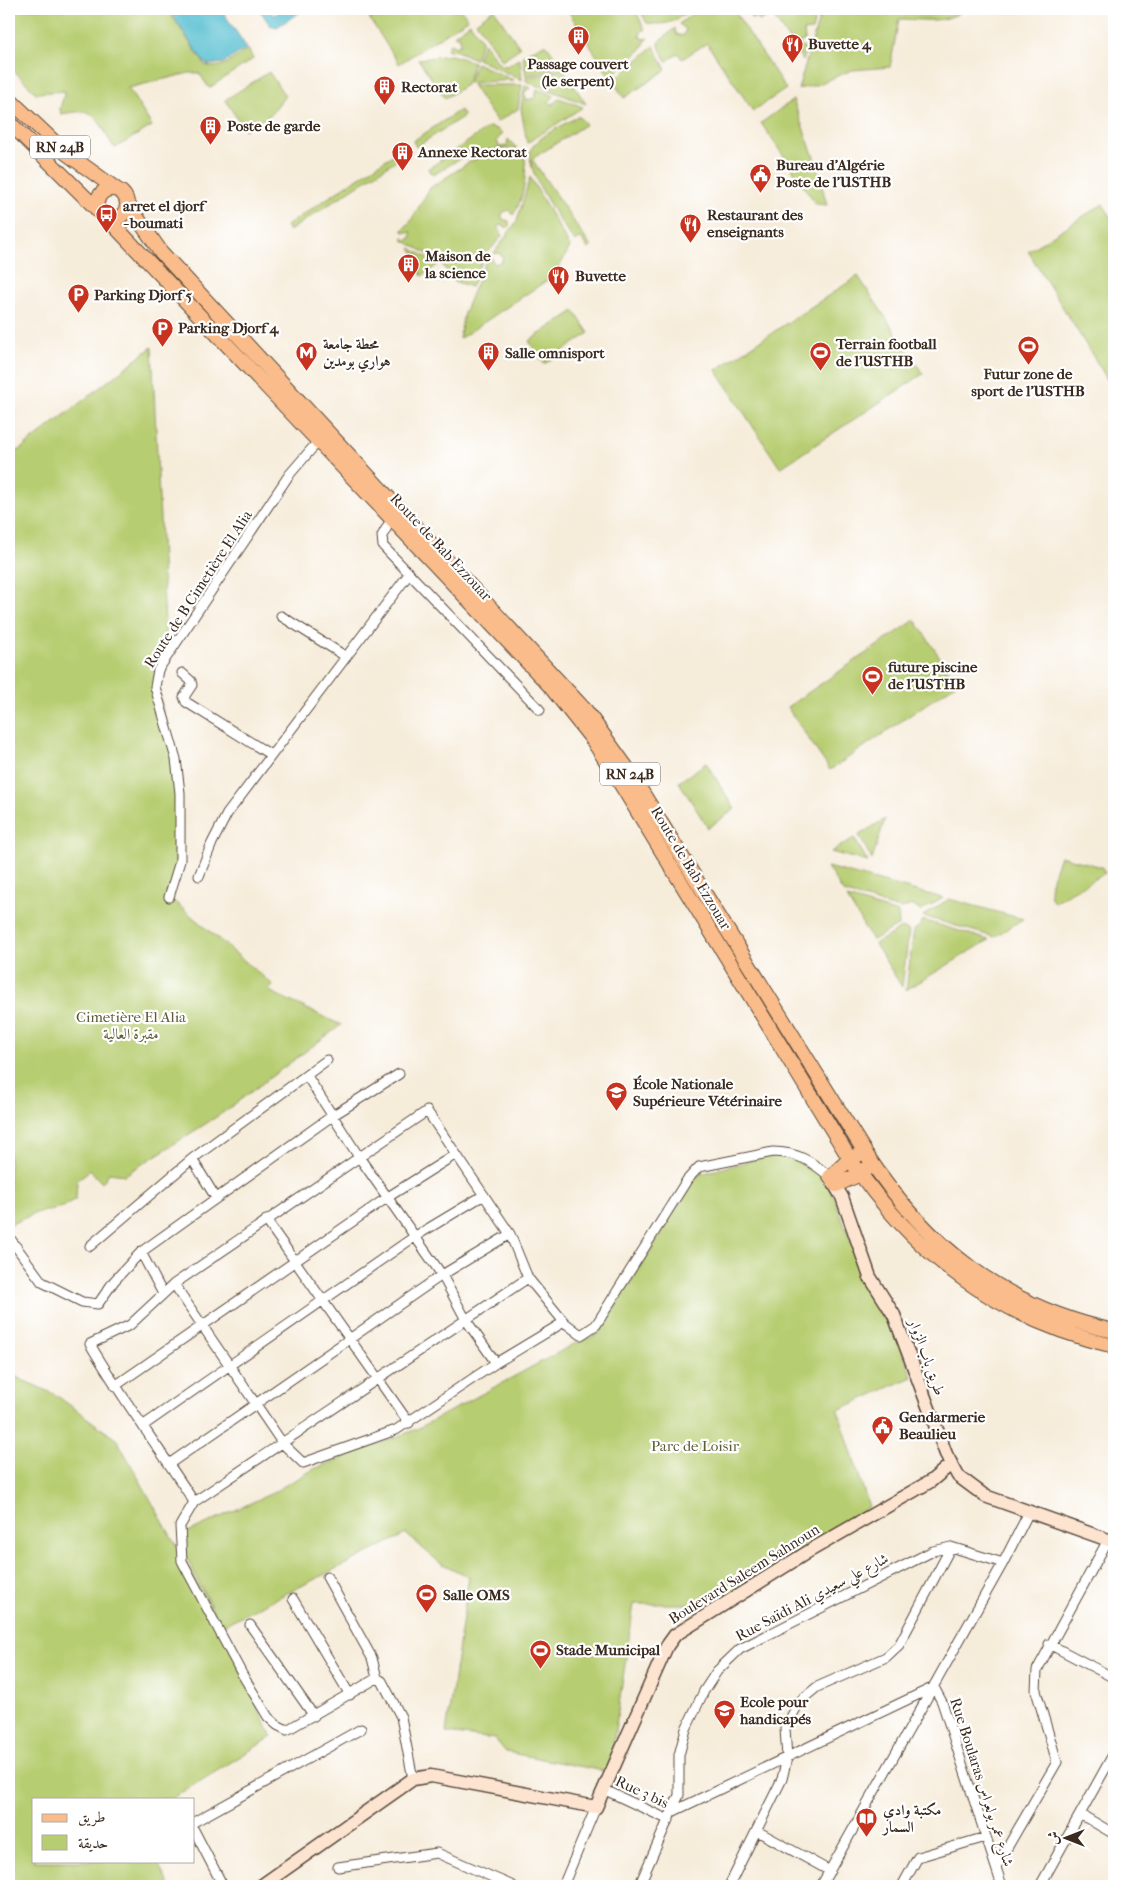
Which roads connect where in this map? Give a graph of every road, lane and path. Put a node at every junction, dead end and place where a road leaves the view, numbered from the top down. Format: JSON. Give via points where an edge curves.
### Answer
{"nodes":[{"id":1,"x":9,"y":99,"type":"edge"},
{"id":2,"x":9,"y":122,"type":"edge"},
{"id":3,"x":116,"y":189,"type":"junction"},
{"id":4,"x":127,"y":203,"type":"junction"},
{"id":5,"x":103,"y":215,"type":"junction"},
{"id":6,"x":269,"y":379,"type":"junction"},
{"id":7,"x":322,"y":436,"type":"junction"},
{"id":8,"x":392,"y":518,"type":"junction"},
{"id":9,"x":409,"y":574,"type":"junction"},
{"id":10,"x":281,"y":616,"type":"dead end"},
{"id":11,"x":345,"y":656,"type":"junction"},
{"id":12,"x":182,"y":673,"type":"dead end"},
{"id":13,"x":540,"y":710,"type":"dead end"},
{"id":14,"x":271,"y":755,"type":"junction"},
{"id":15,"x":199,"y":876,"type":"dead end"},
{"id":16,"x":169,"y":897,"type":"dead end"},
{"id":17,"x":327,"y":1060,"type":"dead end"},
{"id":18,"x":398,"y":1074,"type":"dead end"},
{"id":19,"x":307,"y":1076,"type":"junction"},
{"id":20,"x":332,"y":1116,"type":"junction"},
{"id":21,"x":456,"y":1154,"type":"junction"},
{"id":22,"x":359,"y":1158,"type":"junction"},
{"id":23,"x":868,"y":1158,"type":"junction"},
{"id":24,"x":192,"y":1159,"type":"junction"},
{"id":25,"x":850,"y":1159,"type":"junction"},
{"id":26,"x":860,"y":1174,"type":"junction"},
{"id":27,"x":833,"y":1181,"type":"junction"},
{"id":28,"x":484,"y":1195,"type":"junction"},
{"id":29,"x":388,"y":1197,"type":"junction"},
{"id":30,"x":216,"y":1198,"type":"junction"},
{"id":31,"x":266,"y":1220,"type":"junction"},
{"id":32,"x":510,"y":1234,"type":"junction"},
{"id":33,"x":9,"y":1237,"type":"edge"},
{"id":34,"x":414,"y":1237,"type":"junction"},
{"id":35,"x":90,"y":1246,"type":"dead end"},
{"id":36,"x":141,"y":1252,"type":"junction"},
{"id":37,"x":295,"y":1261,"type":"junction"},
{"id":38,"x":442,"y":1275,"type":"junction"},
{"id":39,"x":528,"y":1278,"type":"junction"},
{"id":40,"x":174,"y":1284,"type":"junction"},
{"id":41,"x":163,"y":1294,"type":"junction"},
{"id":42,"x":323,"y":1301,"type":"junction"},
{"id":43,"x":466,"y":1320,"type":"junction"},
{"id":44,"x":564,"y":1322,"type":"junction"},
{"id":45,"x":202,"y":1326,"type":"junction"},
{"id":46,"x":1114,"y":1331,"type":"edge"},
{"id":47,"x":350,"y":1339,"type":"junction"},
{"id":48,"x":1113,"y":1345,"type":"edge"},
{"id":49,"x":496,"y":1363,"type":"junction"},
{"id":50,"x":229,"y":1366,"type":"junction"},
{"id":51,"x":379,"y":1379,"type":"junction"},
{"id":52,"x":115,"y":1386,"type":"junction"},
{"id":53,"x":256,"y":1404,"type":"junction"},
{"id":54,"x":409,"y":1423,"type":"junction"},
{"id":55,"x":144,"y":1425,"type":"junction"},
{"id":56,"x":283,"y":1444,"type":"junction"},
{"id":57,"x":169,"y":1464,"type":"junction"},
{"id":58,"x":950,"y":1465,"type":"junction"},
{"id":59,"x":194,"y":1502,"type":"junction"},
{"id":60,"x":1029,"y":1512,"type":"junction"},
{"id":61,"x":1111,"y":1541,"type":"edge"},
{"id":62,"x":951,"y":1547,"type":"junction"},
{"id":63,"x":1003,"y":1563,"type":"junction"},
{"id":64,"x":327,"y":1577,"type":"dead end"},
{"id":65,"x":293,"y":1599,"type":"dead end"},
{"id":66,"x":250,"y":1625,"type":"dead end"},
{"id":67,"x":1049,"y":1644,"type":"junction"},
{"id":68,"x":377,"y":1678,"type":"junction"},
{"id":69,"x":1114,"y":1678,"type":"edge"},
{"id":70,"x":934,"y":1686,"type":"junction"},
{"id":71,"x":350,"y":1695,"type":"junction"},
{"id":72,"x":314,"y":1716,"type":"junction"},
{"id":73,"x":361,"y":1729,"type":"dead end"},
{"id":74,"x":1114,"y":1753,"type":"edge"},
{"id":75,"x":787,"y":1758,"type":"junction"},
{"id":76,"x":413,"y":1779,"type":"junction"},
{"id":77,"x":603,"y":1789,"type":"junction"},
{"id":78,"x":596,"y":1807,"type":"junction"},
{"id":79,"x":1080,"y":1814,"type":"junction"},
{"id":80,"x":671,"y":1816,"type":"junction"},
{"id":81,"x":195,"y":1821,"type":"edge"},
{"id":82,"x":757,"y":1831,"type":"junction"},
{"id":83,"x":195,"y":1832,"type":"edge"},
{"id":84,"x":1114,"y":1834,"type":"edge"},
{"id":85,"x":986,"y":1837,"type":"junction"},
{"id":86,"x":338,"y":1867,"type":"dead end"},
{"id":87,"x":996,"y":1867,"type":"junction"},
{"id":88,"x":830,"y":1871,"type":"junction"},
{"id":89,"x":223,"y":1886,"type":"edge"},
{"id":90,"x":261,"y":1886,"type":"edge"},
{"id":91,"x":513,"y":1886,"type":"edge"},
{"id":92,"x":563,"y":1886,"type":"edge"},
{"id":93,"x":639,"y":1886,"type":"edge"},
{"id":94,"x":729,"y":1886,"type":"edge"},
{"id":95,"x":822,"y":1886,"type":"edge"},
{"id":96,"x":902,"y":1886,"type":"edge"},
{"id":97,"x":1002,"y":1886,"type":"edge"},
{"id":98,"x":1040,"y":1886,"type":"edge"}],
"edges":[{"from":1,"to":3,"type":"main road","number":"RN 24B","via":[[66,153]]},
{"from":2,"to":5,"type":"main road","name":"Route de Bab Ezzouar"},
{"from":3,"to":4,"type":"main road"},
{"from":3,"to":5,"type":"main road","via":[[100,195],[97,202]]},
{"from":4,"to":5,"type":"main road","via":[[123,215],[115,219]]},
{"from":4,"to":6,"type":"main road","name":"Route de Bab Ezzouar","number":"RN 24B","via":[[155,245]]},
{"from":5,"to":6,"type":"main road","name":"Route de Bab Ezzouar"},
{"from":6,"to":7,"type":"main road","name":"Route de Bab Ezzouar","number":"RN 24B"},
{"from":7,"to":8,"type":"main road","name":"Route de Bab Ezzouar"},
{"from":7,"to":16,"type":"street","name":"Route de B Cimetière El Alia","via":[[289,475],[158,670],[155,687],[176,759],[180,792],[180,861]]},
{"from":7,"to":23,"type":"main road","name":"Route de Bab Ezzouar","number":"RN 24B","via":[[556,676],[601,730]]},
{"from":8,"to":9,"type":"street","via":[[381,542]]},
{"from":8,"to":25,"type":"main road","name":"Route de Bab Ezzouar","via":[[549,685],[592,739]]},
{"from":9,"to":11,"type":"street"},
{"from":9,"to":13,"type":"street"},
{"from":10,"to":11,"type":"street"},
{"from":11,"to":14,"type":"street"},
{"from":12,"to":14,"type":"street","via":[[192,685],[184,697],[186,702]]},
{"from":14,"to":15,"type":"street","via":[[227,814]]},
{"from":17,"to":19,"type":"street"},
{"from":18,"to":20,"type":"street"},
{"from":19,"to":20,"type":"street"},
{"from":19,"to":24,"type":"street"},
{"from":20,"to":22,"type":"street"},
{"from":20,"to":30,"type":"street"},
{"from":21,"to":22,"type":"street","via":[[427,1111]]},
{"from":21,"to":28,"type":"street"},
{"from":21,"to":29,"type":"street"},
{"from":22,"to":29,"type":"street"},
{"from":22,"to":31,"type":"street"},
{"from":23,"to":25,"type":"main road"},
{"from":23,"to":26,"type":"main road"},
{"from":23,"to":46,"type":"main road","name":"Route de Bab Ezzouar","number":"RN 24B","via":[[914,1218],[992,1283],[1037,1307],[1085,1325]]},
{"from":24,"to":30,"type":"street"},
{"from":24,"to":35,"type":"street"},
{"from":25,"to":26,"type":"main road","name":"Route de Bab Ezzouar"},
{"from":25,"to":27,"type":"main road"},
{"from":26,"to":27,"type":"main road"},
{"from":26,"to":48,"type":"main road","name":"Route de Bab Ezzouar","via":[[906,1231],[965,1281],[1032,1319]]},
{"from":27,"to":44,"type":"street","via":[[809,1160],[784,1152],[699,1167],[687,1180],[596,1325],[581,1335]]},
{"from":27,"to":58,"type":"street","name":"طريق باب الزوار","via":[[868,1272],[896,1321]]},
{"from":28,"to":32,"type":"street"},
{"from":28,"to":34,"type":"street"},
{"from":29,"to":34,"type":"street"},
{"from":29,"to":37,"type":"street"},
{"from":30,"to":36,"type":"street"},
{"from":31,"to":37,"type":"street"},
{"from":31,"to":40,"type":"street"},
{"from":32,"to":38,"type":"street"},
{"from":32,"to":39,"type":"street"},
{"from":33,"to":36,"type":"street","via":[[42,1282],[82,1302],[98,1304]]},
{"from":34,"to":38,"type":"street"},
{"from":34,"to":42,"type":"street"},
{"from":36,"to":41,"type":"street"},
{"from":37,"to":42,"type":"street"},
{"from":37,"to":45,"type":"street"},
{"from":38,"to":43,"type":"street"},
{"from":38,"to":47,"type":"street"},
{"from":39,"to":43,"type":"street"},
{"from":39,"to":44,"type":"street"},
{"from":40,"to":41,"type":"street"},
{"from":40,"to":45,"type":"street"},
{"from":41,"to":52,"type":"street","via":[[130,1325],[90,1344]]},
{"from":42,"to":47,"type":"street"},
{"from":42,"to":50,"type":"street"},
{"from":43,"to":49,"type":"street"},
{"from":43,"to":51,"type":"street"},
{"from":44,"to":49,"type":"street"},
{"from":45,"to":50,"type":"street"},
{"from":45,"to":52,"type":"street"},
{"from":47,"to":51,"type":"street"},
{"from":47,"to":53,"type":"street"},
{"from":49,"to":54,"type":"street"},
{"from":50,"to":53,"type":"street"},
{"from":50,"to":55,"type":"street"},
{"from":51,"to":54,"type":"street"},
{"from":51,"to":56,"type":"street"},
{"from":52,"to":55,"type":"street"},
{"from":53,"to":56,"type":"street"},
{"from":53,"to":57,"type":"street"},
{"from":54,"to":56,"type":"street","via":[[303,1463]]},
{"from":55,"to":57,"type":"street"},
{"from":56,"to":59,"type":"street"},
{"from":57,"to":59,"type":"street"},
{"from":58,"to":60,"type":"street","name":"طريق باب الزوار","via":[[975,1491]]},
{"from":58,"to":77,"type":"street","name":"Boulevard Saleem Sahnoun","via":[[931,1481],[675,1634],[666,1646]]},
{"from":59,"to":72,"type":"street","via":[[180,1526],[182,1561],[242,1674],[268,1717],[277,1725],[287,1730]]},
{"from":60,"to":61,"type":"street","name":"طريق باب الزوار"},
{"from":60,"to":63,"type":"street"},
{"from":61,"to":67,"type":"street"},
{"from":62,"to":63,"type":"street","name":"Rue Saïdi Ali شارع علي سعيدي"},
{"from":62,"to":75,"type":"street","via":[[899,1645],[886,1657],[817,1687],[800,1701],[785,1728]]},
{"from":62,"to":80,"type":"street","name":"Rue Saïdi Ali شارع علي سعيدي","via":[[899,1566],[788,1624],[740,1650],[717,1671],[686,1729],[679,1754],[679,1795]]},
{"from":63,"to":70,"type":"street"},
{"from":64,"to":68,"type":"street","via":[[372,1658]]},
{"from":65,"to":71,"type":"street"},
{"from":66,"to":72,"type":"street"},
{"from":67,"to":69,"type":"street"},
{"from":67,"to":87,"type":"street","via":[[1036,1670],[1036,1691],[1058,1762]]},
{"from":68,"to":71,"type":"street"},
{"from":68,"to":76,"type":"street","via":[[382,1681],[401,1717]]},
{"from":70,"to":75,"type":"street"},
{"from":70,"to":85,"type":"street","name":"Rue Boularas شارع عمر بولعراس"},
{"from":70,"to":88,"type":"street"},
{"from":71,"to":72,"type":"street"},
{"from":73,"to":81,"type":"street"},
{"from":74,"to":79,"type":"street"},
{"from":75,"to":80,"type":"street"},
{"from":75,"to":82,"type":"street","via":[[782,1779]]},
{"from":76,"to":78,"type":"street","via":[[431,1776]]},
{"from":76,"to":90,"type":"street"},
{"from":77,"to":78,"type":"street","name":"Boulevard Saleem Sahnoun"},
{"from":77,"to":80,"type":"street","name":"Rue 3 bis"},
{"from":78,"to":92,"type":"street"},
{"from":79,"to":84,"type":"street"},
{"from":79,"to":98,"type":"street"},
{"from":80,"to":93,"type":"street","name":"Rue Saïdi Ali شارع علي سعيدي"},
{"from":82,"to":88,"type":"street"},
{"from":82,"to":94,"type":"street"},
{"from":83,"to":89,"type":"street"},
{"from":85,"to":87,"type":"street","name":"Rue Boularas شارع عمر بولعراس"},
{"from":85,"to":96,"type":"street","via":[[918,1857]]},
{"from":86,"to":91,"type":"street","via":[[437,1853]]},
{"from":87,"to":97,"type":"street","name":"Rue Boularas شارع عمر بولعراس"},
{"from":88,"to":95,"type":"street"}]}
